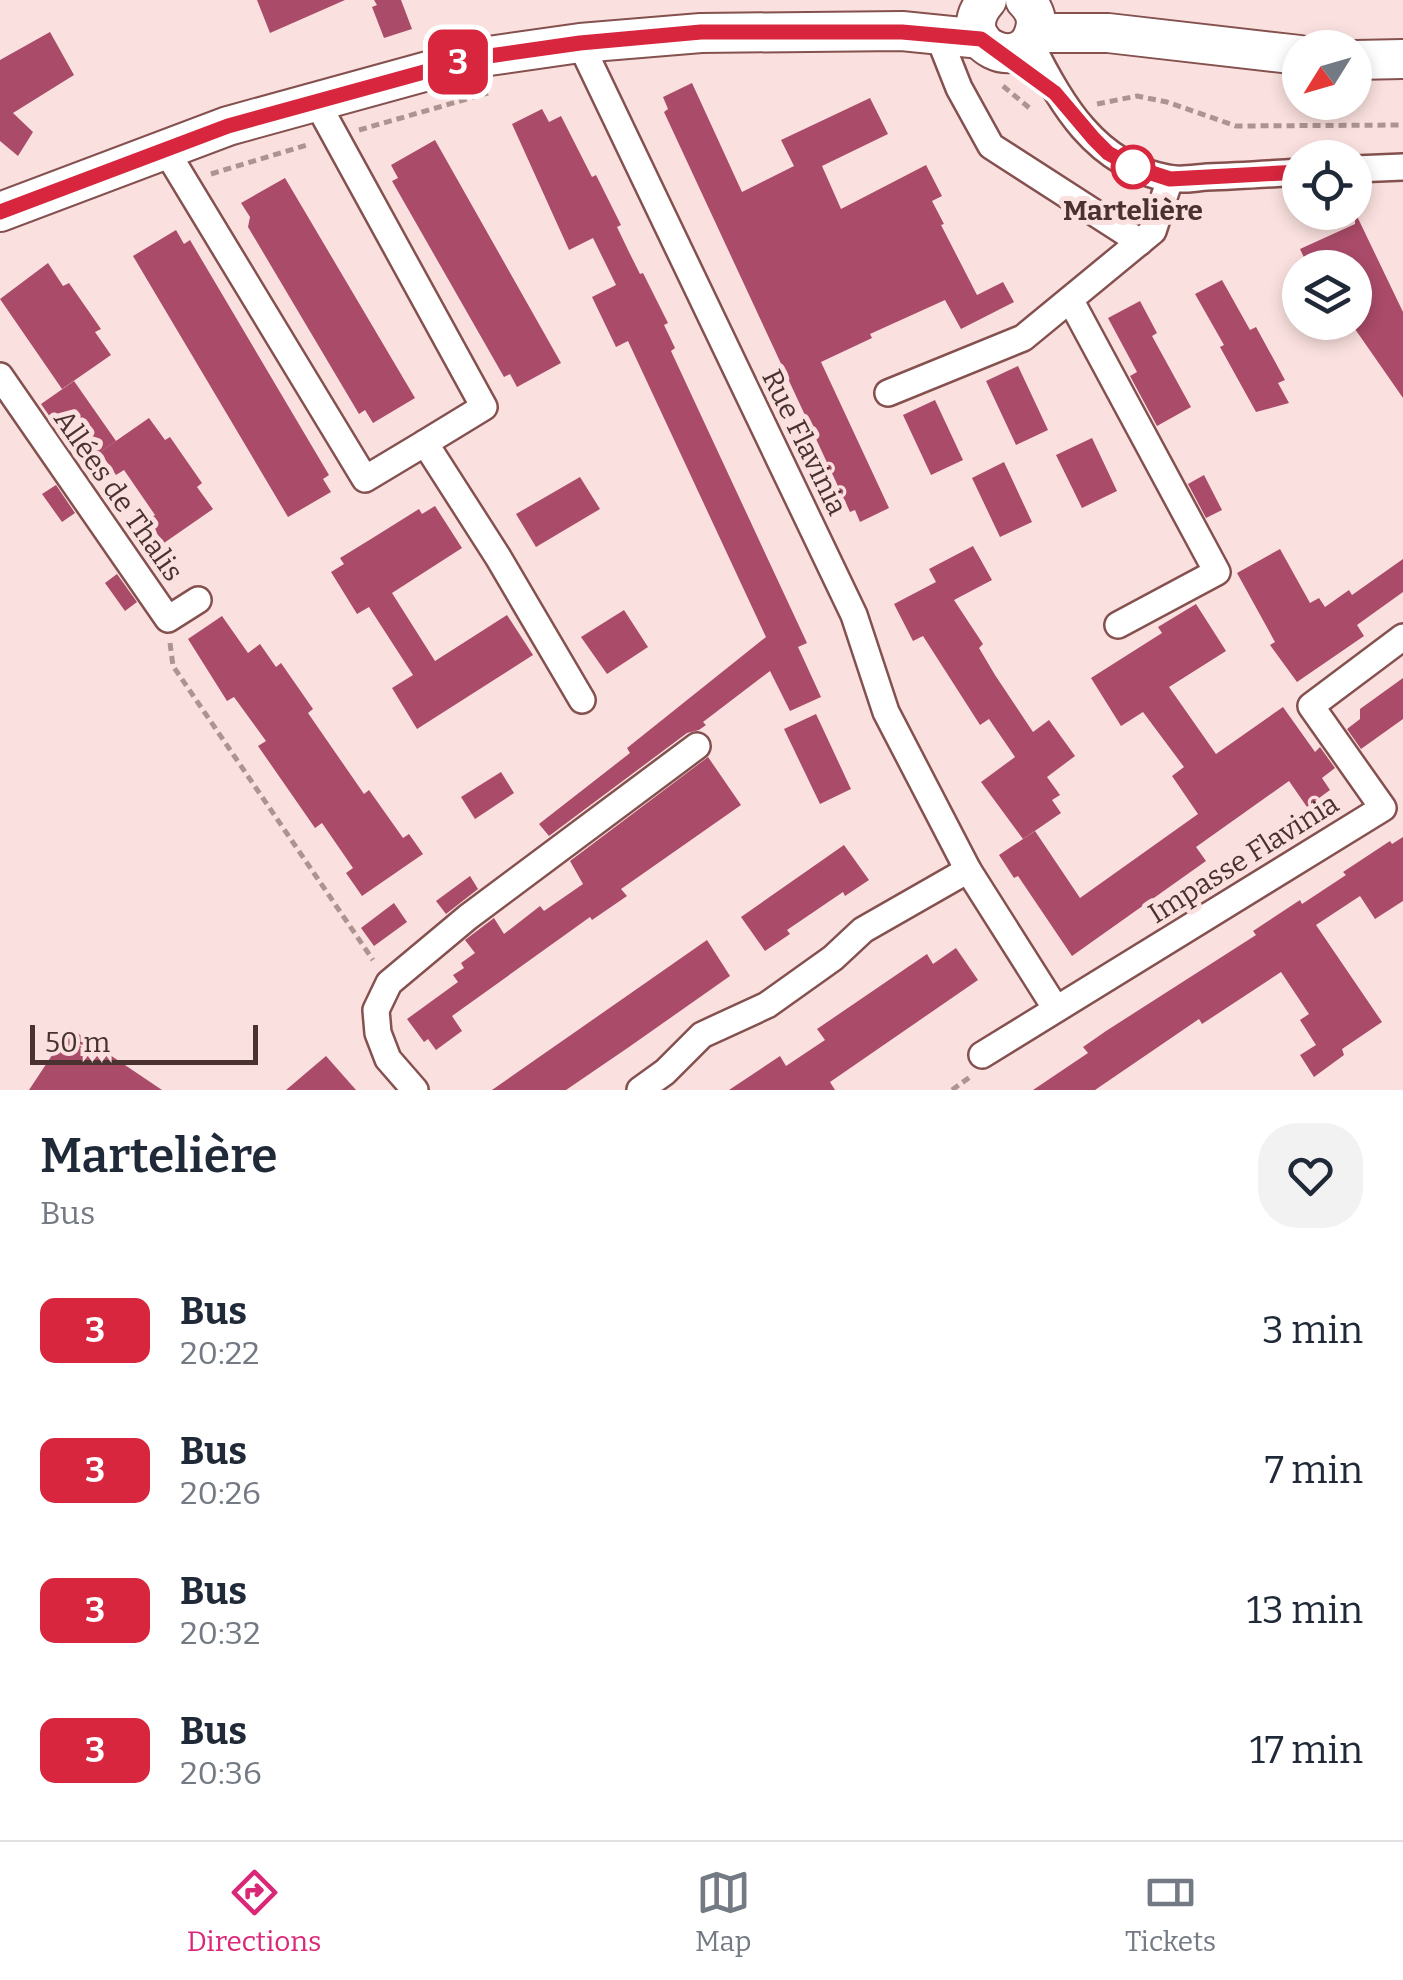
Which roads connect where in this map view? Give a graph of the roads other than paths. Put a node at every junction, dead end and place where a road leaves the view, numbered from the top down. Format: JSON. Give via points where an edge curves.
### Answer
{"nodes":[{"id":1,"x":1002,"y":20,"type":"edge"},
{"id":2,"x":928,"y":34,"type":"junction"},
{"id":3,"x":580,"y":43,"type":"junction"},
{"id":4,"x":1282,"y":53,"type":"edge"},
{"id":5,"x":1403,"y":59,"type":"edge"},
{"id":6,"x":1372,"y":60,"type":"edge"},
{"id":7,"x":316,"y":101,"type":"junction"},
{"id":8,"x":165,"y":149,"type":"junction"},
{"id":9,"x":1403,"y":167,"type":"edge"},
{"id":10,"x":1372,"y":168,"type":"edge"},
{"id":11,"x":1282,"y":173,"type":"edge"},
{"id":12,"x":1170,"y":179,"type":"junction"},
{"id":13,"x":0,"y":212,"type":"edge"},
{"id":14,"x":1140,"y":242,"type":"junction"},
{"id":15,"x":1071,"y":301,"type":"junction"},
{"id":16,"x":0,"y":376,"type":"edge"},
{"id":17,"x":888,"y":393,"type":"dead end"},
{"id":18,"x":425,"y":443,"type":"junction"},
{"id":19,"x":198,"y":600,"type":"dead end"},
{"id":20,"x":1118,"y":626,"type":"dead end"},
{"id":21,"x":1403,"y":637,"type":"edge"},
{"id":22,"x":582,"y":700,"type":"dead end"},
{"id":23,"x":697,"y":746,"type":"dead end"},
{"id":24,"x":968,"y":870,"type":"junction"},
{"id":25,"x":1056,"y":1009,"type":"junction"},
{"id":26,"x":982,"y":1055,"type":"dead end"},
{"id":27,"x":415,"y":1090,"type":"edge"},
{"id":28,"x":640,"y":1090,"type":"edge"}],
"edges":[{"from":1,"to":2,"type":"street"},
{"from":1,"to":4,"type":"street"},
{"from":1,"to":12,"type":"street","via":[[1079,125],[1108,153]]},
{"from":2,"to":3,"type":"street","via":[[701,32]]},
{"from":2,"to":14,"type":"street","via":[[991,146]]},
{"from":3,"to":7,"type":"street","via":[[475,58]]},
{"from":3,"to":24,"type":"street","name":"Rue Flavinia","via":[[854,615],[886,712]]},
{"from":5,"to":6,"type":"street"},
{"from":7,"to":8,"type":"street"},
{"from":7,"to":18,"type":"street","via":[[484,408]]},
{"from":8,"to":13,"type":"street"},
{"from":8,"to":18,"type":"street","via":[[365,479]]},
{"from":9,"to":10,"type":"street"},
{"from":11,"to":12,"type":"street"},
{"from":12,"to":14,"type":"street","via":[[1153,231]]},
{"from":14,"to":15,"type":"street"},
{"from":15,"to":17,"type":"street","via":[[1023,338]]},
{"from":15,"to":20,"type":"street","via":[[1217,572]]},
{"from":16,"to":19,"type":"street","name":"Allées de Thalis","via":[[168,619]]},
{"from":18,"to":22,"type":"street"},
{"from":21,"to":25,"type":"street","name":"Impasse Flavinia","via":[[1311,706],[1382,808]]},
{"from":23,"to":27,"type":"street","via":[[389,983],[376,1010],[378,1033],[388,1058]]},
{"from":24,"to":25,"type":"street","name":"Rue Flavinia"},
{"from":24,"to":28,"type":"street","via":[[863,930],[767,1005],[702,1035]]},
{"from":25,"to":26,"type":"street","name":"Impasse Flavinia"}]}
